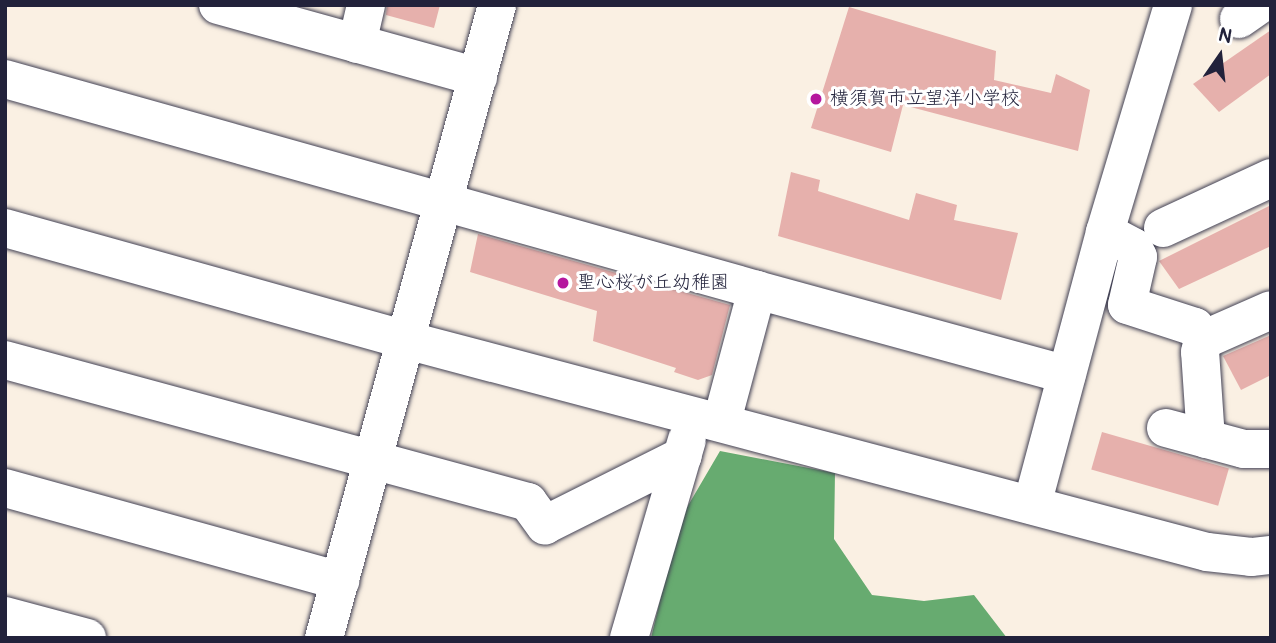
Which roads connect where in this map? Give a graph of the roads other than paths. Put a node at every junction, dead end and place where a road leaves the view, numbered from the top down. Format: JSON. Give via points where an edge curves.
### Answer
{"nodes":[{"id":1,"x":366,"y":5,"type":"edge"},
{"id":2,"x":497,"y":5,"type":"edge"},
{"id":3,"x":1172,"y":5,"type":"edge"},
{"id":4,"x":231,"y":7,"type":"edge"},
{"id":5,"x":357,"y":44,"type":"junction"},
{"id":6,"x":478,"y":77,"type":"junction"},
{"id":7,"x":5,"y":79,"type":"edge"},
{"id":8,"x":1271,"y":178,"type":"edge"},
{"id":9,"x":444,"y":202,"type":"junction"},
{"id":10,"x":5,"y":228,"type":"edge"},
{"id":11,"x":1163,"y":228,"type":"dead end"},
{"id":12,"x":1105,"y":232,"type":"junction"},
{"id":13,"x":757,"y":290,"type":"junction"},
{"id":14,"x":1271,"y":310,"type":"edge"},
{"id":15,"x":406,"y":340,"type":"junction"},
{"id":16,"x":1203,"y":340,"type":"junction"},
{"id":17,"x":5,"y":360,"type":"edge"},
{"id":18,"x":1067,"y":375,"type":"junction"},
{"id":19,"x":707,"y":418,"type":"junction"},
{"id":20,"x":1166,"y":428,"type":"dead end"},
{"id":21,"x":1206,"y":439,"type":"junction"},
{"id":22,"x":1271,"y":449,"type":"edge"},
{"id":23,"x":683,"y":456,"type":"junction"},
{"id":24,"x":373,"y":460,"type":"junction"},
{"id":25,"x":5,"y":488,"type":"edge"},
{"id":26,"x":1032,"y":505,"type":"junction"},
{"id":27,"x":1271,"y":555,"type":"edge"},
{"id":28,"x":340,"y":582,"type":"junction"},
{"id":29,"x":5,"y":616,"type":"edge"},
{"id":30,"x":87,"y":638,"type":"edge"},
{"id":31,"x":324,"y":638,"type":"edge"},
{"id":32,"x":629,"y":638,"type":"edge"}],
"edges":[{"from":1,"to":5,"type":"street"},
{"from":2,"to":6,"type":"street"},
{"from":3,"to":12,"type":"street"},
{"from":4,"to":5,"type":"street"},
{"from":5,"to":6,"type":"street"},
{"from":6,"to":9,"type":"street"},
{"from":7,"to":9,"type":"street"},
{"from":8,"to":11,"type":"street"},
{"from":9,"to":13,"type":"street"},
{"from":9,"to":15,"type":"street"},
{"from":10,"to":15,"type":"street"},
{"from":12,"to":16,"type":"street","via":[[1133,247],[1138,257],[1127,305],[1195,327]]},
{"from":12,"to":18,"type":"street"},
{"from":13,"to":18,"type":"street"},
{"from":13,"to":19,"type":"street"},
{"from":14,"to":16,"type":"street"},
{"from":15,"to":19,"type":"street"},
{"from":15,"to":24,"type":"street"},
{"from":16,"to":21,"type":"street"},
{"from":17,"to":24,"type":"street"},
{"from":18,"to":26,"type":"street"},
{"from":19,"to":23,"type":"street"},
{"from":19,"to":26,"type":"street"},
{"from":20,"to":21,"type":"street"},
{"from":21,"to":22,"type":"street","via":[[1244,449]]},
{"from":23,"to":24,"type":"street","via":[[545,525],[528,502]]},
{"from":23,"to":32,"type":"street"},
{"from":24,"to":28,"type":"street"},
{"from":25,"to":28,"type":"street"},
{"from":26,"to":27,"type":"street","via":[[1207,552]]},
{"from":28,"to":31,"type":"street"},
{"from":29,"to":30,"type":"street"}]}
